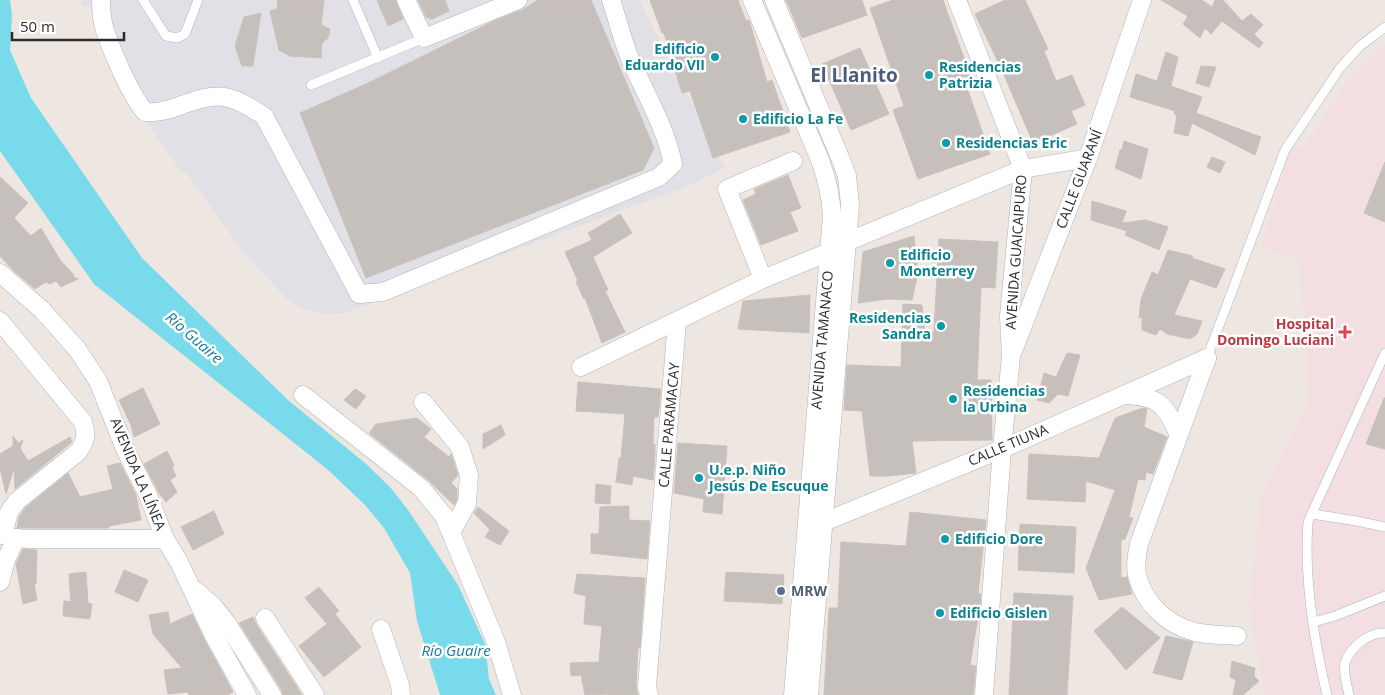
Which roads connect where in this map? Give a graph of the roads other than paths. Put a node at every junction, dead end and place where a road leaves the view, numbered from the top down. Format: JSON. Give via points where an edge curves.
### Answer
{"nodes":[{"id":1,"x":101,"y":0,"type":"edge"},
{"id":2,"x":144,"y":0,"type":"edge"},
{"id":3,"x":198,"y":0,"type":"edge"},
{"id":4,"x":352,"y":0,"type":"edge"},
{"id":5,"x":406,"y":0,"type":"edge"},
{"id":6,"x":518,"y":0,"type":"edge"},
{"id":7,"x":611,"y":0,"type":"edge"},
{"id":8,"x":752,"y":0,"type":"edge"},
{"id":9,"x":774,"y":0,"type":"edge"},
{"id":10,"x":957,"y":0,"type":"edge"},
{"id":11,"x":1142,"y":0,"type":"edge"},
{"id":12,"x":1385,"y":27,"type":"edge"},
{"id":13,"x":424,"y":38,"type":"junction"},
{"id":14,"x":378,"y":58,"type":"junction"},
{"id":15,"x":311,"y":85,"type":"dead end"},
{"id":16,"x":1088,"y":158,"type":"junction"},
{"id":17,"x":793,"y":161,"type":"dead end"},
{"id":18,"x":1023,"y":168,"type":"junction"},
{"id":19,"x":849,"y":241,"type":"junction"},
{"id":20,"x":829,"y":252,"type":"junction"},
{"id":21,"x":0,"y":274,"type":"edge"},
{"id":22,"x":763,"y":279,"type":"junction"},
{"id":23,"x":0,"y":321,"type":"edge"},
{"id":24,"x":677,"y":321,"type":"junction"},
{"id":25,"x":1385,"y":353,"type":"edge"},
{"id":26,"x":1011,"y":356,"type":"junction"},
{"id":27,"x":1207,"y":358,"type":"junction"},
{"id":28,"x":581,"y":367,"type":"dead end"},
{"id":29,"x":1381,"y":372,"type":"edge"},
{"id":30,"x":303,"y":395,"type":"dead end"},
{"id":31,"x":1122,"y":395,"type":"junction"},
{"id":32,"x":423,"y":402,"type":"dead end"},
{"id":33,"x":1178,"y":433,"type":"junction"},
{"id":34,"x":1002,"y":448,"type":"junction"},
{"id":35,"x":1312,"y":514,"type":"junction"},
{"id":36,"x":824,"y":522,"type":"junction"},
{"id":37,"x":806,"y":525,"type":"junction"},
{"id":38,"x":1385,"y":528,"type":"edge"},
{"id":39,"x":451,"y":533,"type":"junction"},
{"id":40,"x":6,"y":536,"type":"edge"},
{"id":41,"x":165,"y":539,"type":"junction"},
{"id":42,"x":0,"y":582,"type":"edge"},
{"id":43,"x":192,"y":587,"type":"junction"},
{"id":44,"x":1385,"y":596,"type":"edge"},
{"id":45,"x":265,"y":618,"type":"dead end"},
{"id":46,"x":1314,"y":622,"type":"junction"},
{"id":47,"x":381,"y":629,"type":"dead end"},
{"id":48,"x":1385,"y":633,"type":"edge"},
{"id":49,"x":1237,"y":636,"type":"dead end"},
{"id":50,"x":247,"y":695,"type":"edge"},
{"id":51,"x":272,"y":695,"type":"edge"},
{"id":52,"x":315,"y":695,"type":"edge"},
{"id":53,"x":401,"y":695,"type":"edge"},
{"id":54,"x":512,"y":695,"type":"edge"},
{"id":55,"x":649,"y":695,"type":"edge"},
{"id":56,"x":793,"y":695,"type":"edge"},
{"id":57,"x":810,"y":695,"type":"edge"},
{"id":58,"x":984,"y":695,"type":"edge"},
{"id":59,"x":1327,"y":695,"type":"edge"},
{"id":60,"x":1349,"y":695,"type":"edge"}],
"edges":[{"from":1,"to":7,"type":"street","via":[[105,30],[136,101],[145,112],[159,114],[203,97],[219,96],[240,101],[264,116],[360,294],[383,292],[659,177],[673,164],[670,146],[629,55]]},
{"from":2,"to":3,"type":"lane","via":[[166,36],[177,38],[185,34]]},
{"from":4,"to":14,"type":"lane"},
{"from":5,"to":13,"type":"street"},
{"from":6,"to":13,"type":"street"},
{"from":8,"to":20,"type":"street","name":"AVENIDA TAMANACO","via":[[828,182],[832,216]]},
{"from":9,"to":19,"type":"street","name":"AVENIDA TAMANACO","via":[[847,176]]},
{"from":10,"to":18,"type":"street","name":"AVENIDA GUAICAIPURO"},
{"from":11,"to":16,"type":"street","name":"CALLE GUARANÍ"},
{"from":12,"to":27,"type":"lane","via":[[1360,46],[1340,68],[1285,150]]},
{"from":13,"to":14,"type":"lane"},
{"from":14,"to":15,"type":"lane"},
{"from":16,"to":18,"type":"street"},
{"from":16,"to":26,"type":"street","name":"CALLE GUARANÍ"},
{"from":17,"to":22,"type":"street","via":[[727,190]]},
{"from":18,"to":19,"type":"street"},
{"from":18,"to":26,"type":"street","name":"AVENIDA GUAICAIPURO","via":[[1009,316]]},
{"from":19,"to":36,"type":"street","name":"AVENIDA TAMANACO"},
{"from":20,"to":22,"type":"street"},
{"from":20,"to":37,"type":"street","name":"AVENIDA TAMANACO"},
{"from":21,"to":41,"type":"street","name":"AVENIDA LA LÍNEA","via":[[60,329],[77,348],[98,381]]},
{"from":22,"to":24,"type":"street"},
{"from":23,"to":40,"type":"street","via":[[83,422],[87,433],[78,452],[17,501],[9,512]]},
{"from":24,"to":28,"type":"street"},
{"from":24,"to":55,"type":"street","name":"CALLE PARAMACAY","via":[[647,687]]},
{"from":25,"to":29,"type":"lane"},
{"from":26,"to":34,"type":"street","name":"AVENIDA GUAICAIPURO"},
{"from":27,"to":31,"type":"street","name":"CALLE TIUNA"},
{"from":27,"to":33,"type":"street"},
{"from":29,"to":35,"type":"lane"},
{"from":30,"to":39,"type":"street","via":[[420,488],[444,516]]},
{"from":31,"to":33,"type":"street","via":[[1150,398],[1162,406]]},
{"from":31,"to":34,"type":"street","name":"CALLE TIUNA"},
{"from":32,"to":39,"type":"street","via":[[460,447],[469,475],[467,503]]},
{"from":33,"to":49,"type":"street","via":[[1139,544],[1137,574],[1153,606],[1179,627]]},
{"from":34,"to":36,"type":"street","name":"CALLE TIUNA"},
{"from":34,"to":58,"type":"street","name":"AVENIDA GUAICAIPURO"},
{"from":35,"to":38,"type":"lane"},
{"from":35,"to":46,"type":"lane","via":[[1306,544]]},
{"from":36,"to":37,"type":"street","name":"CALLE TIUNA"},
{"from":36,"to":57,"type":"street","name":"AVENIDA TAMANACO"},
{"from":37,"to":56,"type":"street","name":"AVENIDA TAMANACO"},
{"from":39,"to":54,"type":"street","via":[[496,642]]},
{"from":40,"to":41,"type":"street"},
{"from":40,"to":42,"type":"street","via":[[6,560]]},
{"from":41,"to":43,"type":"street","name":"AVENIDA LA LÍNEA"},
{"from":43,"to":50,"type":"street","name":"AVENIDA LA LÍNEA","via":[[213,634]]},
{"from":43,"to":51,"type":"street","via":[[226,622]]},
{"from":44,"to":46,"type":"lane"},
{"from":45,"to":52,"type":"street"},
{"from":46,"to":59,"type":"lane"},
{"from":47,"to":53,"type":"street"},
{"from":48,"to":60,"type":"lane","via":[[1362,641],[1352,650],[1345,663]]}]}
